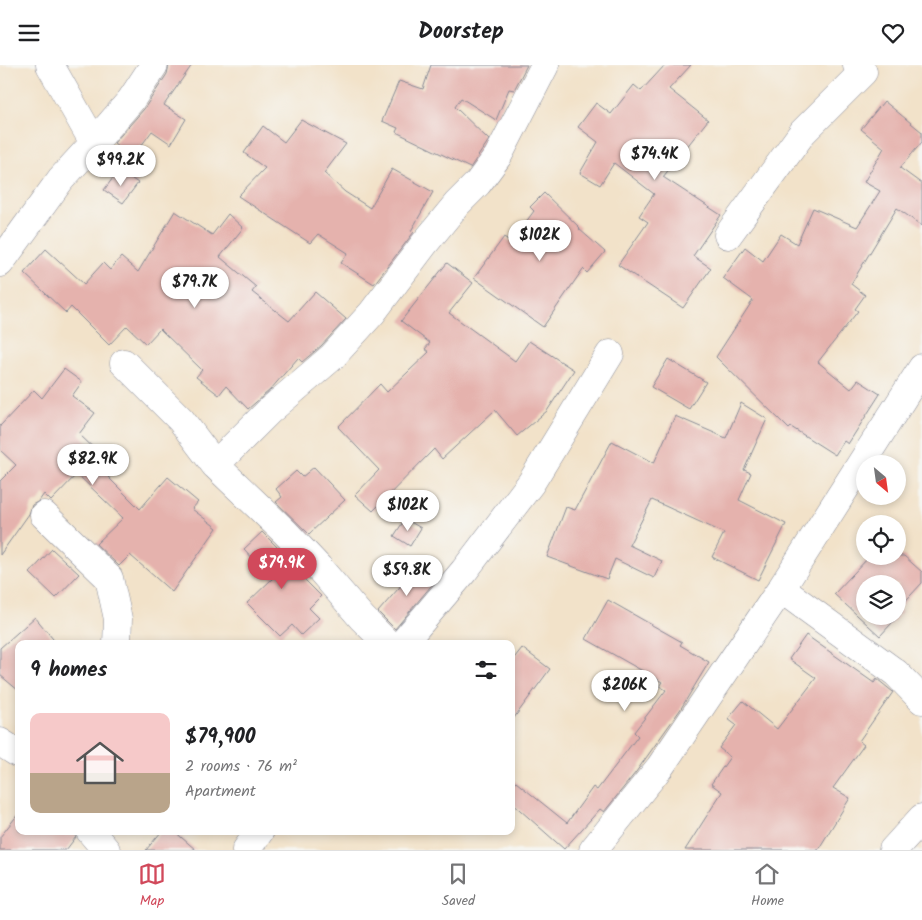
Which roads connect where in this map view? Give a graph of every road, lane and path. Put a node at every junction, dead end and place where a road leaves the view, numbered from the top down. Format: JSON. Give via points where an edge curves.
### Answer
{"nodes":[{"id":1,"x":50,"y":65,"type":"edge"},
{"id":2,"x":154,"y":65,"type":"edge"},
{"id":3,"x":545,"y":65,"type":"edge"},
{"id":4,"x":857,"y":65,"type":"edge"},
{"id":5,"x":94,"y":143,"type":"junction"},
{"id":6,"x":728,"y":235,"type":"dead end"},
{"id":7,"x":0,"y":263,"type":"edge"},
{"id":8,"x":610,"y":354,"type":"dead end"},
{"id":9,"x":124,"y":363,"type":"dead end"},
{"id":10,"x":922,"y":368,"type":"edge"},
{"id":11,"x":215,"y":465,"type":"junction"},
{"id":12,"x":44,"y":515,"type":"dead end"},
{"id":13,"x":781,"y":589,"type":"junction"},
{"id":14,"x":117,"y":640,"type":"edge"},
{"id":15,"x":384,"y":640,"type":"edge"},
{"id":16,"x":405,"y":640,"type":"edge"},
{"id":17,"x":922,"y":700,"type":"edge"},
{"id":18,"x":0,"y":742,"type":"edge"},
{"id":19,"x":15,"y":751,"type":"edge"},
{"id":20,"x":922,"y":818,"type":"edge"},
{"id":21,"x":93,"y":835,"type":"edge"},
{"id":22,"x":257,"y":835,"type":"edge"},
{"id":23,"x":106,"y":850,"type":"edge"},
{"id":24,"x":246,"y":850,"type":"edge"},
{"id":25,"x":593,"y":850,"type":"edge"},
{"id":26,"x":893,"y":850,"type":"edge"}],
"edges":[{"from":1,"to":5,"type":"street"},
{"from":2,"to":5,"type":"street"},
{"from":3,"to":11,"type":"street","via":[[498,156],[372,313],[332,357],[269,411]]},
{"from":4,"to":6,"type":"street","via":[[863,73],[804,131]]},
{"from":5,"to":7,"type":"street","via":[[61,179]]},
{"from":8,"to":16,"type":"street","via":[[531,483],[464,571]]},
{"from":9,"to":11,"type":"street","via":[[181,420]]},
{"from":10,"to":13,"type":"street"},
{"from":11,"to":15,"type":"street","via":[[285,532]]},
{"from":12,"to":14,"type":"street","via":[[109,578],[118,619]]},
{"from":13,"to":17,"type":"street","via":[[896,673]]},
{"from":13,"to":25,"type":"street","via":[[660,767]]},
{"from":18,"to":19,"type":"street"},
{"from":20,"to":26,"type":"street"},
{"from":21,"to":23,"type":"street"},
{"from":22,"to":24,"type":"street"}]}
